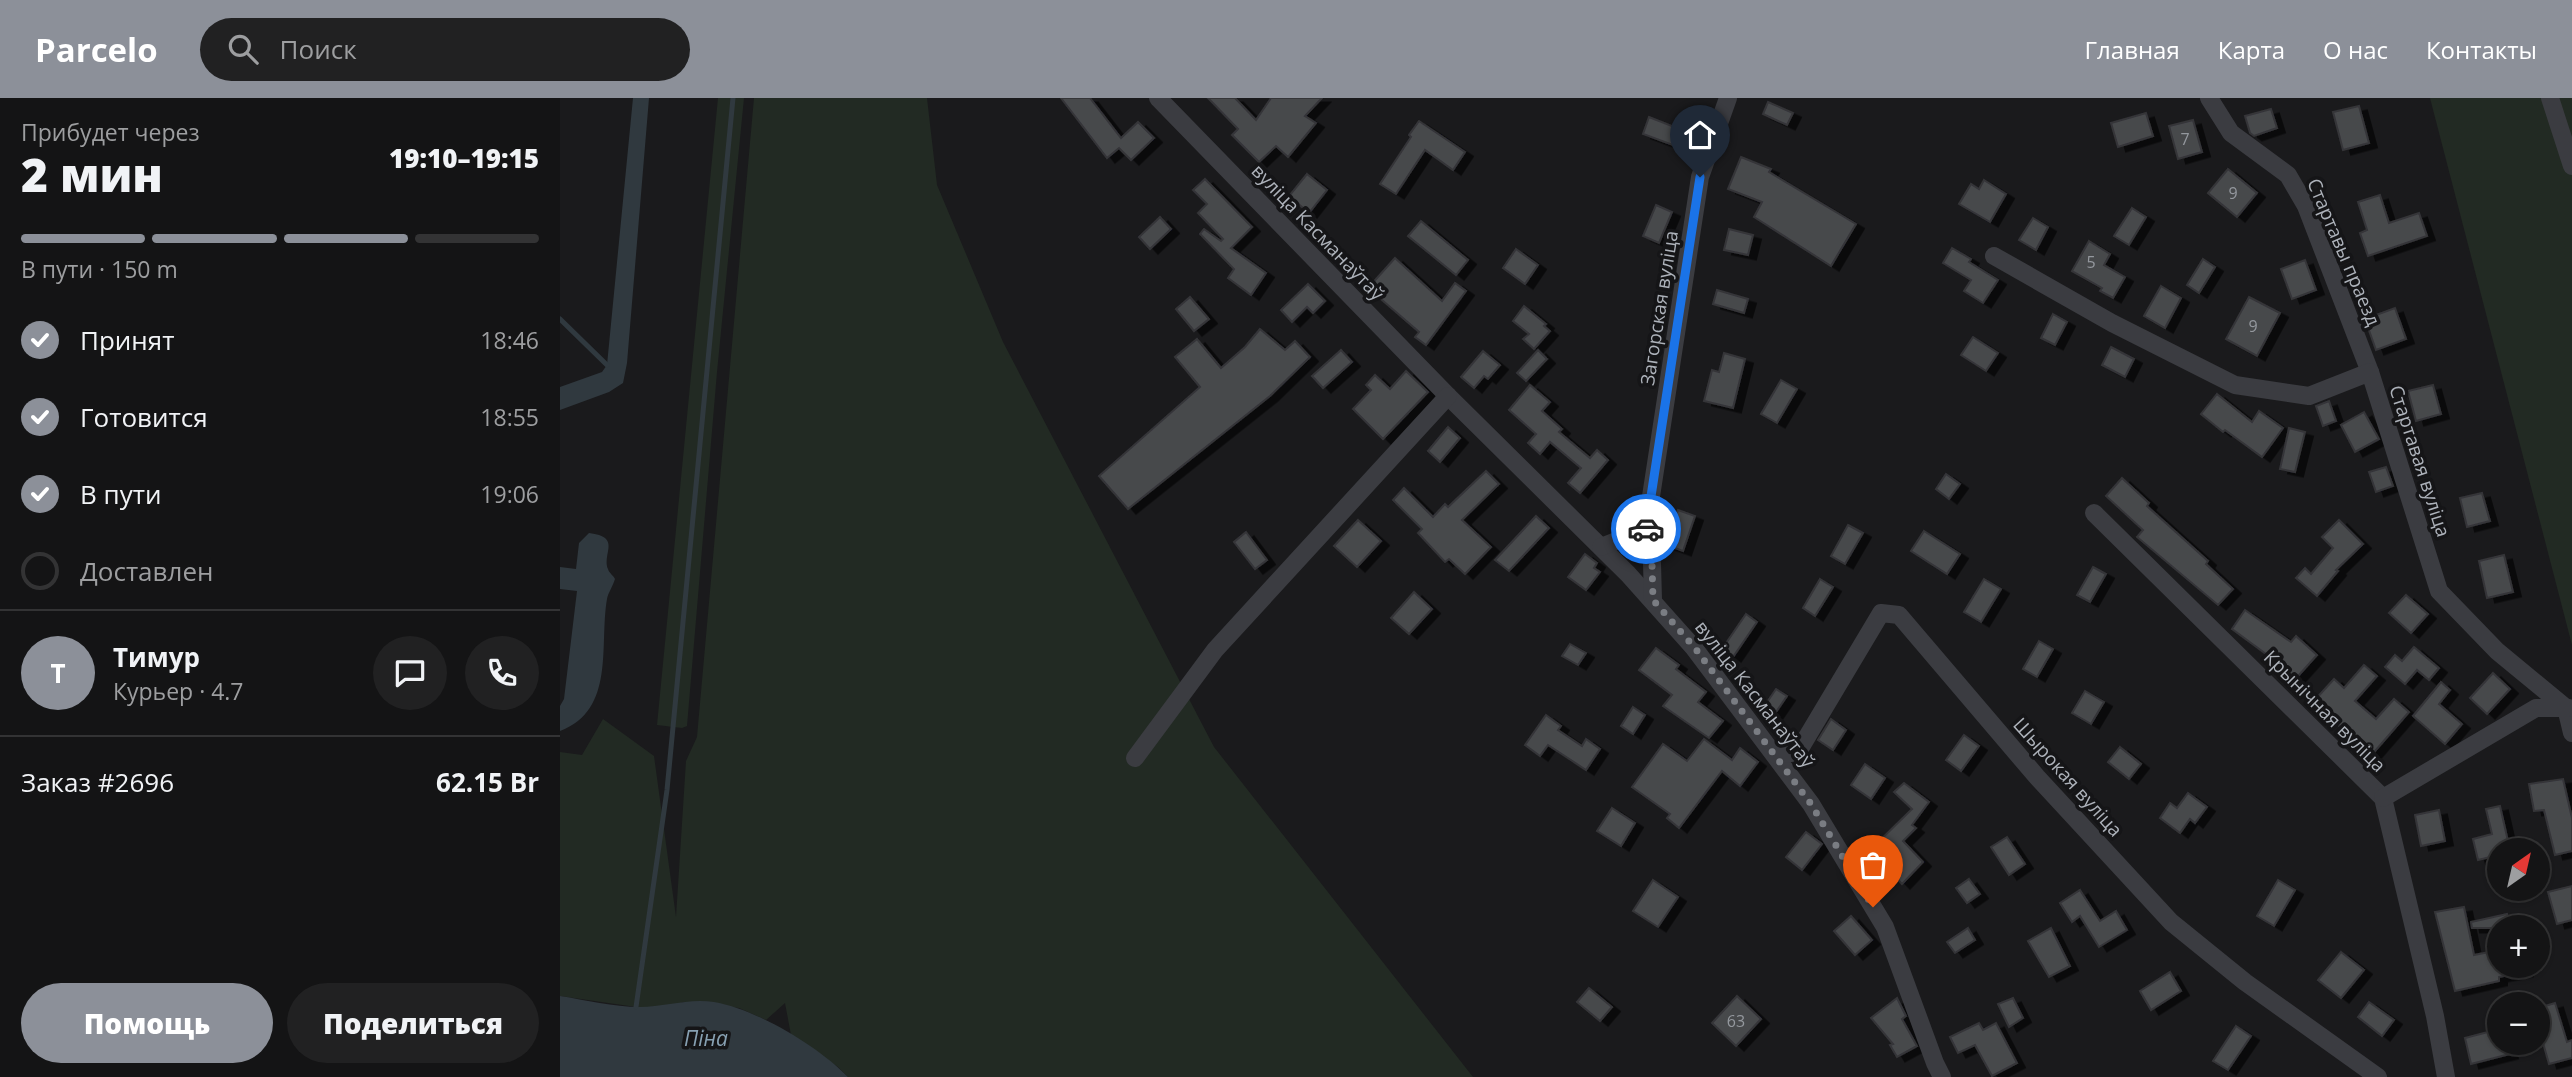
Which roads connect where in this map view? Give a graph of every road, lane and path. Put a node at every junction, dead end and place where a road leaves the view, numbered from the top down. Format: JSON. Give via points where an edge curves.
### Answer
{"nodes":[{"id":1,"x":1158,"y":98,"type":"edge"},
{"id":2,"x":1728,"y":98,"type":"edge"},
{"id":3,"x":2209,"y":98,"type":"edge"},
{"id":4,"x":2550,"y":98,"type":"edge"},
{"id":5,"x":2572,"y":166,"type":"edge"},
{"id":6,"x":1994,"y":256,"type":"dead end"},
{"id":7,"x":2370,"y":372,"type":"junction"},
{"id":8,"x":1448,"y":396,"type":"junction"},
{"id":9,"x":2094,"y":513,"type":"dead end"},
{"id":10,"x":1646,"y":529,"type":"junction"},
{"id":11,"x":1601,"y":547,"type":"junction"},
{"id":12,"x":1653,"y":600,"type":"junction"},
{"id":13,"x":2569,"y":708,"type":"edge"},
{"id":14,"x":2572,"y":733,"type":"edge"},
{"id":15,"x":1776,"y":755,"type":"junction"},
{"id":16,"x":1135,"y":758,"type":"dead end"},
{"id":17,"x":2383,"y":798,"type":"junction"},
{"id":18,"x":1942,"y":1077,"type":"edge"},
{"id":19,"x":2378,"y":1077,"type":"edge"},
{"id":20,"x":2446,"y":1077,"type":"edge"}],
"edges":[{"from":1,"to":8,"type":"street","name":"вуліца Касманаўтаў"},
{"from":2,"to":10,"type":"street","name":"Загорская вуліца","via":[[1700,177]]},
{"from":3,"to":7,"type":"street","name":"Стартавы праезд","via":[[2231,134],[2288,175],[2306,206]]},
{"from":4,"to":5,"type":"street"},
{"from":6,"to":7,"type":"street","name":"Стартавая вуліца","via":[[2235,385],[2309,396]]},
{"from":7,"to":13,"type":"street","name":"Стартавая вуліца","via":[[2439,591],[2497,651]]},
{"from":8,"to":11,"type":"street","name":"вуліца Касманаўтаў"},
{"from":8,"to":16,"type":"street","via":[[1215,650]]},
{"from":9,"to":17,"type":"street","name":"Крынічная вуліца"},
{"from":10,"to":11,"type":"street"},
{"from":10,"to":12,"type":"street","name":"Загорская вуліца"},
{"from":11,"to":12,"type":"street","name":"вуліца Касманаўтаў"},
{"from":12,"to":15,"type":"street","name":"вуліца Касманаўтаў"},
{"from":13,"to":14,"type":"street"},
{"from":13,"to":17,"type":"street","via":[[2536,708]]},
{"from":15,"to":18,"type":"street","name":"вуліца Касманаўтаў","via":[[1885,927]]},
{"from":15,"to":19,"type":"street","name":"Шырокая вуліца","via":[[1798,752],[1881,613],[1899,615],[2037,777],[2171,922],[2245,982]]},
{"from":17,"to":20,"type":"street","name":"Крынічная вуліца"}]}
